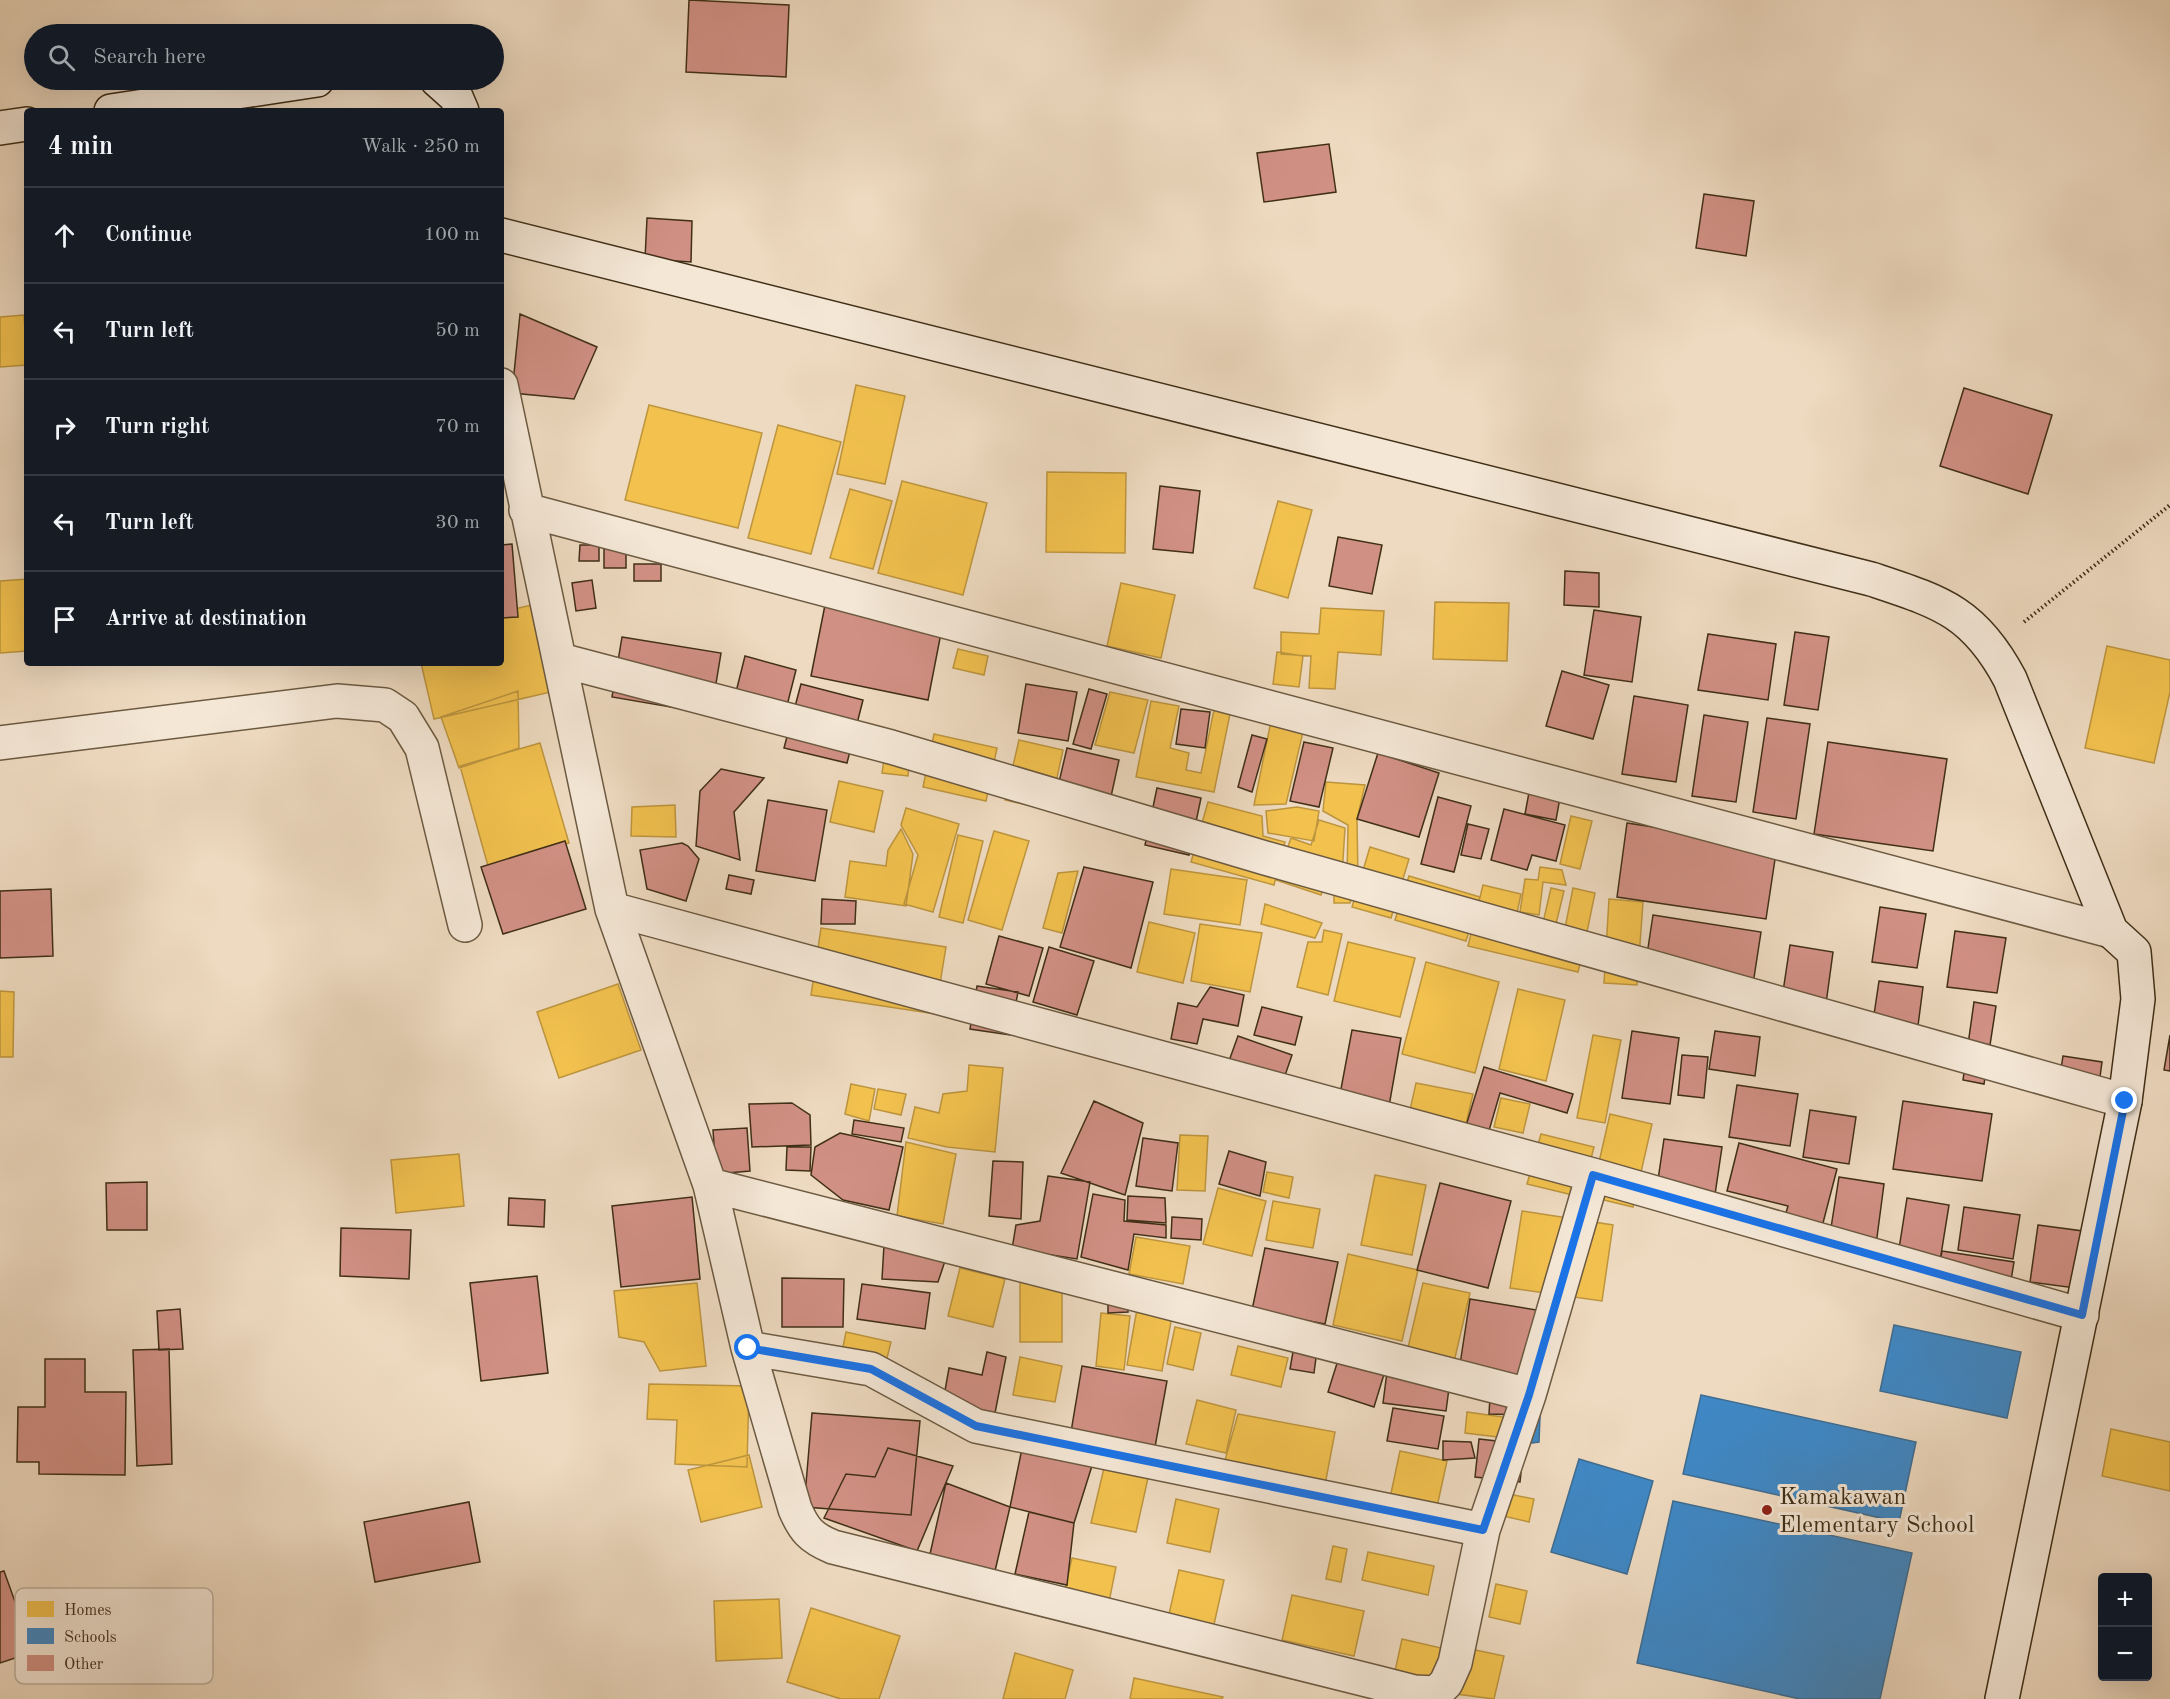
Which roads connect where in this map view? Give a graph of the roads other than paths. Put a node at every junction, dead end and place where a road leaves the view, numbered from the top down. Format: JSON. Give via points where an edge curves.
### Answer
{"nodes":[{"id":1,"x":250,"y":90,"type":"edge"},
{"id":2,"x":449,"y":90,"type":"edge"},
{"id":3,"x":131,"y":108,"type":"edge"},
{"id":4,"x":461,"y":108,"type":"edge"},
{"id":5,"x":24,"y":124,"type":"edge"},
{"id":6,"x":0,"y":128,"type":"edge"},
{"id":7,"x":504,"y":236,"type":"edge"},
{"id":8,"x":504,"y":400,"type":"edge"},
{"id":9,"x":526,"y":510,"type":"junction"},
{"id":10,"x":560,"y":660,"type":"junction"},
{"id":11,"x":0,"y":743,"type":"edge"},
{"id":12,"x":612,"y":909,"type":"junction"},
{"id":13,"x":465,"y":925,"type":"dead end"},
{"id":14,"x":2111,"y":931,"type":"junction"},
{"id":15,"x":2125,"y":1101,"type":"junction"},
{"id":16,"x":1593,"y":1175,"type":"junction"},
{"id":17,"x":710,"y":1185,"type":"junction"},
{"id":18,"x":2082,"y":1315,"type":"junction"},
{"id":19,"x":748,"y":1348,"type":"junction"},
{"id":20,"x":1529,"y":1395,"type":"junction"},
{"id":21,"x":1483,"y":1530,"type":"junction"},
{"id":22,"x":2002,"y":1699,"type":"edge"}],
"edges":[{"from":1,"to":3,"type":"street"},
{"from":2,"to":4,"type":"street"},
{"from":5,"to":6,"type":"street"},
{"from":7,"to":14,"type":"street","via":[[1871,579],[1926,597],[1964,617],[1993,647],[2010,679]]},
{"from":8,"to":9,"type":"street"},
{"from":9,"to":10,"type":"street"},
{"from":9,"to":14,"type":"street"},
{"from":10,"to":12,"type":"street"},
{"from":10,"to":15,"type":"street","via":[[891,747],[1265,858]]},
{"from":11,"to":13,"type":"street","via":[[337,701],[385,705],[403,717],[422,748]]},
{"from":12,"to":16,"type":"street"},
{"from":12,"to":17,"type":"street"},
{"from":14,"to":15,"type":"street","via":[[2134,952],[2138,999]]},
{"from":15,"to":18,"type":"street"},
{"from":16,"to":18,"type":"street"},
{"from":16,"to":20,"type":"street"},
{"from":17,"to":19,"type":"street"},
{"from":17,"to":20,"type":"street"},
{"from":18,"to":22,"type":"street"},
{"from":19,"to":21,"type":"street","via":[[871,1369],[976,1426]]},
{"from":19,"to":21,"type":"street","via":[[795,1509],[805,1531],[815,1540],[1356,1678],[1413,1692],[1436,1693],[1446,1683],[1455,1663]]},
{"from":20,"to":21,"type":"street"}]}
